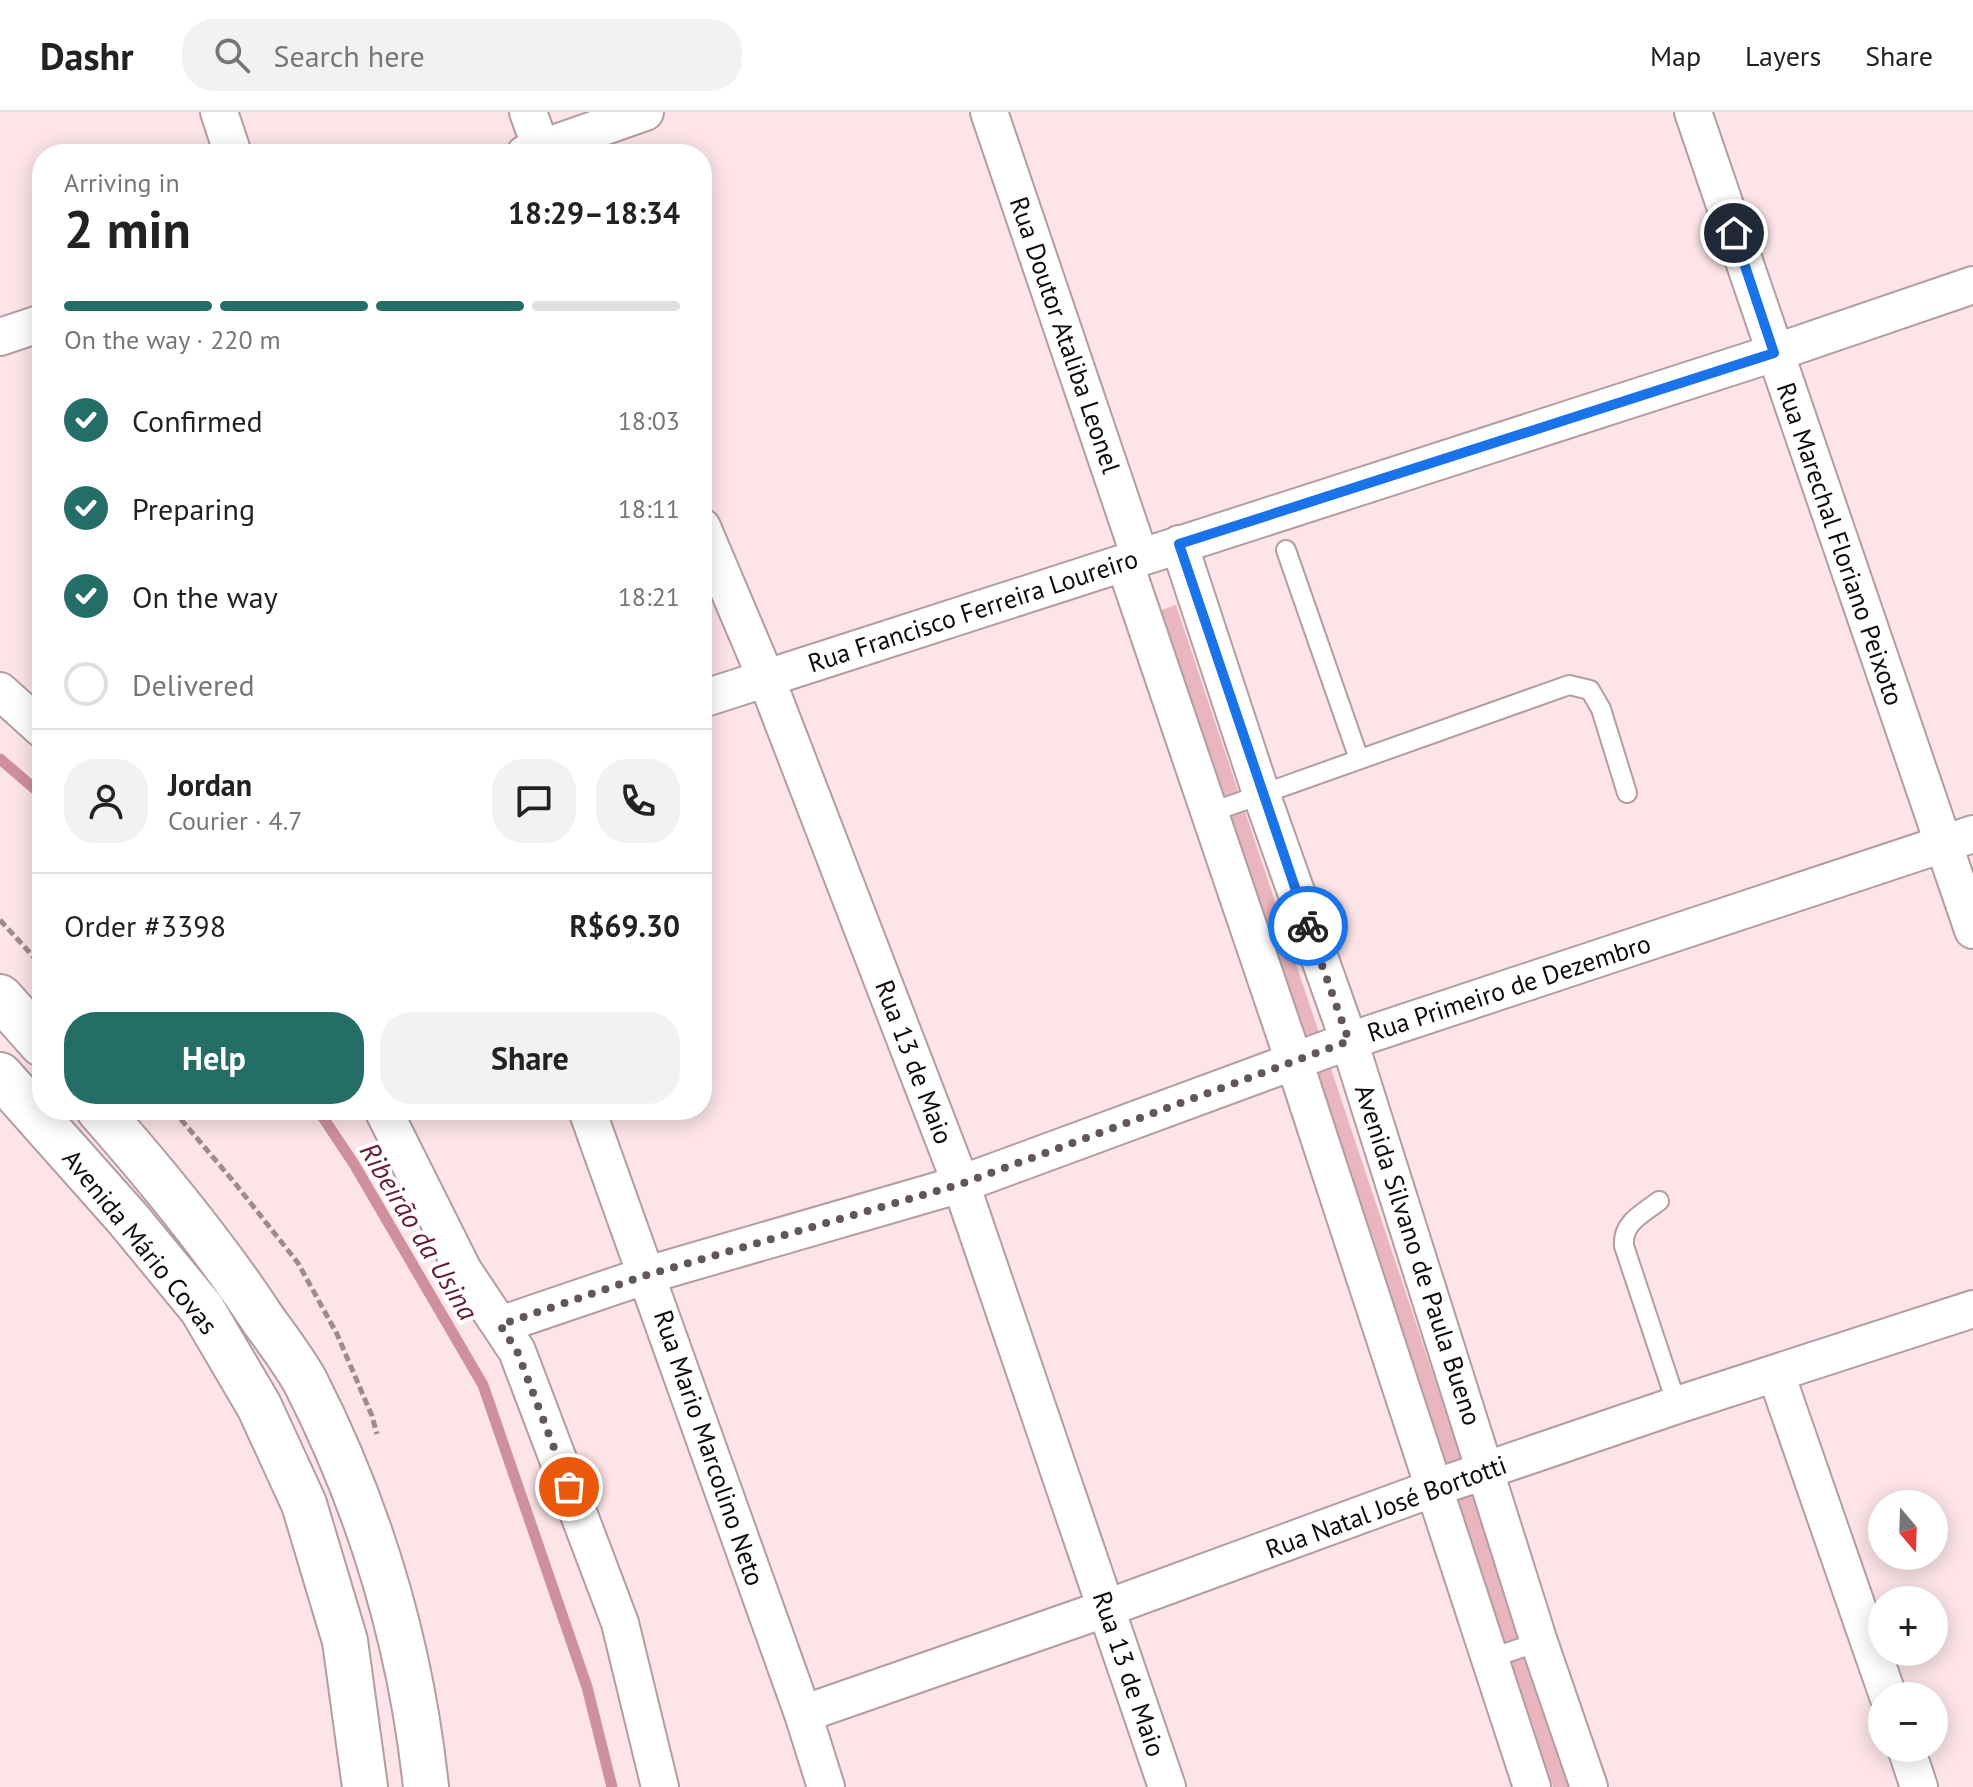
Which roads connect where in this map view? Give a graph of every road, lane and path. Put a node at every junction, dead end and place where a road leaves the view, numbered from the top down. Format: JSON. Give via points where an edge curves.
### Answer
{"nodes":[{"id":1,"x":219,"y":112,"type":"edge"},
{"id":2,"x":528,"y":112,"type":"edge"},
{"id":3,"x":645,"y":112,"type":"edge"},
{"id":4,"x":989,"y":112,"type":"edge"},
{"id":5,"x":1693,"y":112,"type":"edge"},
{"id":6,"x":230,"y":144,"type":"edge"},
{"id":7,"x":534,"y":144,"type":"edge"},
{"id":8,"x":558,"y":144,"type":"edge"},
{"id":9,"x":1973,"y":285,"type":"edge"},
{"id":10,"x":32,"y":326,"type":"edge"},
{"id":11,"x":0,"y":337,"type":"edge"},
{"id":12,"x":1774,"y":353,"type":"junction"},
{"id":13,"x":1179,"y":544,"type":"junction"},
{"id":14,"x":1286,"y":550,"type":"dead end"},
{"id":15,"x":712,"y":551,"type":"edge"},
{"id":16,"x":1132,"y":560,"type":"junction"},
{"id":17,"x":766,"y":678,"type":"junction"},
{"id":18,"x":0,"y":691,"type":"edge"},
{"id":19,"x":712,"y":696,"type":"edge"},
{"id":20,"x":32,"y":720,"type":"edge"},
{"id":21,"x":1359,"y":759,"type":"junction"},
{"id":22,"x":1627,"y":793,"type":"dead end"},
{"id":23,"x":1262,"y":796,"type":"junction"},
{"id":24,"x":1209,"y":813,"type":"junction"},
{"id":25,"x":1958,"y":839,"type":"edge"},
{"id":26,"x":0,"y":920,"type":"edge"},
{"id":27,"x":1973,"y":930,"type":"edge"},
{"id":28,"x":32,"y":955,"type":"edge"},
{"id":29,"x":0,"y":997,"type":"edge"},
{"id":30,"x":32,"y":1033,"type":"edge"},
{"id":31,"x":1349,"y":1041,"type":"junction"},
{"id":32,"x":1294,"y":1061,"type":"junction"},
{"id":33,"x":0,"y":1075,"type":"edge"},
{"id":34,"x":32,"y":1111,"type":"edge"},
{"id":35,"x":40,"y":1120,"type":"edge"},
{"id":36,"x":108,"y":1120,"type":"edge"},
{"id":37,"x":388,"y":1120,"type":"edge"},
{"id":38,"x":591,"y":1120,"type":"edge"},
{"id":39,"x":961,"y":1184,"type":"junction"},
{"id":40,"x":1659,"y":1201,"type":"dead end"},
{"id":41,"x":647,"y":1275,"type":"junction"},
{"id":42,"x":1973,"y":1309,"type":"edge"},
{"id":43,"x":500,"y":1325,"type":"junction"},
{"id":44,"x":1776,"y":1374,"type":"junction"},
{"id":45,"x":1677,"y":1405,"type":"junction"},
{"id":46,"x":1486,"y":1470,"type":"junction"},
{"id":47,"x":1434,"y":1488,"type":"junction"},
{"id":48,"x":1107,"y":1608,"type":"junction"},
{"id":49,"x":1539,"y":1642,"type":"junction"},
{"id":50,"x":1488,"y":1659,"type":"junction"},
{"id":51,"x":1883,"y":1682,"type":"edge"},
{"id":52,"x":803,"y":1714,"type":"junction"},
{"id":53,"x":1911,"y":1762,"type":"edge"},
{"id":54,"x":365,"y":1782,"type":"edge"},
{"id":55,"x":426,"y":1785,"type":"edge"},
{"id":56,"x":660,"y":1787,"type":"edge"},
{"id":57,"x":826,"y":1787,"type":"edge"},
{"id":58,"x":1167,"y":1787,"type":"edge"},
{"id":59,"x":1532,"y":1787,"type":"edge"},
{"id":60,"x":1589,"y":1787,"type":"edge"},
{"id":61,"x":1919,"y":1787,"type":"edge"}],
"edges":[{"from":1,"to":6,"type":"street"},
{"from":2,"to":7,"type":"street"},
{"from":3,"to":8,"type":"street"},
{"from":4,"to":16,"type":"street","name":"Rua Doutor Ataliba Leonel"},
{"from":5,"to":12,"type":"street","name":"Rua Marechal Floriano Peixoto"},
{"from":9,"to":12,"type":"street","name":"Rua Francisco Ferreira Loureiro"},
{"from":10,"to":11,"type":"street"},
{"from":12,"to":13,"type":"street","name":"Rua Francisco Ferreira Loureiro"},
{"from":12,"to":25,"type":"street","name":"Rua Marechal Floriano Peixoto"},
{"from":13,"to":16,"type":"street","name":"Rua Francisco Ferreira Loureiro"},
{"from":13,"to":23,"type":"street","name":"Avenida Silvano de Paula Bueno"},
{"from":14,"to":21,"type":"lane"},
{"from":15,"to":17,"type":"street","name":"Rua 13 de Maio"},
{"from":16,"to":17,"type":"street","name":"Rua Francisco Ferreira Loureiro"},
{"from":16,"to":24,"type":"street"},
{"from":17,"to":19,"type":"street","name":"Rua Francisco Ferreira Loureiro"},
{"from":17,"to":39,"type":"street","name":"Rua 13 de Maio"},
{"from":18,"to":20,"type":"street"},
{"from":21,"to":22,"type":"lane","via":[[1569,685],[1590,690],[1601,709]]},
{"from":21,"to":23,"type":"lane"},
{"from":23,"to":24,"type":"lane"},
{"from":23,"to":31,"type":"street","name":"Avenida Silvano de Paula Bueno"},
{"from":24,"to":32,"type":"street"},
{"from":25,"to":27,"type":"street","name":"Rua Marechal Floriano Peixoto"},
{"from":25,"to":31,"type":"street","name":"Rua Primeiro de Dezembro"},
{"from":26,"to":28,"type":"path"},
{"from":29,"to":30,"type":"street"},
{"from":31,"to":32,"type":"street","name":"Rua Primeiro de Dezembro"},
{"from":31,"to":46,"type":"street","name":"Avenida Silvano de Paula Bueno"},
{"from":32,"to":39,"type":"street","name":"Rua Primeiro de Dezembro"},
{"from":32,"to":47,"type":"street"},
{"from":33,"to":34,"type":"street","name":"Avenida Mário Covas"},
{"from":35,"to":54,"type":"street","name":"Avenida Mário Covas","via":[[202,1309],[259,1406],[304,1504],[345,1641]]},
{"from":36,"to":55,"type":"street","name":"Avenida Mário Covas","via":[[239,1282],[310,1392],[355,1487],[400,1629]]},
{"from":37,"to":43,"type":"street","via":[[463,1270]]},
{"from":38,"to":41,"type":"street","name":"Rua Mario Marcolino Neto"},
{"from":39,"to":41,"type":"street","name":"Rua Primeiro de Dezembro"},
{"from":39,"to":48,"type":"street","name":"Rua 13 de Maio"},
{"from":40,"to":45,"type":"lane","via":[[1630,1223],[1624,1246]]},
{"from":41,"to":43,"type":"street","name":"Rua Primeiro de Dezembro"},
{"from":41,"to":52,"type":"street","name":"Rua Mario Marcolino Neto"},
{"from":42,"to":44,"type":"street","name":"Rua Natal José Bortotti"},
{"from":43,"to":56,"type":"street","via":[[517,1351],[620,1623]]},
{"from":44,"to":45,"type":"street","name":"Rua Natal José Bortotti"},
{"from":44,"to":51,"type":"street"},
{"from":45,"to":46,"type":"street","name":"Rua Natal José Bortotti"},
{"from":46,"to":47,"type":"street","name":"Rua Natal José Bortotti"},
{"from":46,"to":49,"type":"street","name":"Avenida Silvano de Paula Bueno"},
{"from":47,"to":48,"type":"street","name":"Rua Natal José Bortotti"},
{"from":47,"to":50,"type":"street"},
{"from":48,"to":52,"type":"street","name":"Rua Natal José Bortotti"},
{"from":48,"to":58,"type":"street","name":"Rua 13 de Maio"},
{"from":49,"to":50,"type":"lane"},
{"from":49,"to":60,"type":"street","name":"Avenida Silvano de Paula Bueno"},
{"from":50,"to":59,"type":"street"},
{"from":52,"to":57,"type":"street","name":"Rua Mario Marcolino Neto"},
{"from":53,"to":61,"type":"street"},
{"from":54,"to":55,"type":"street"}]}
